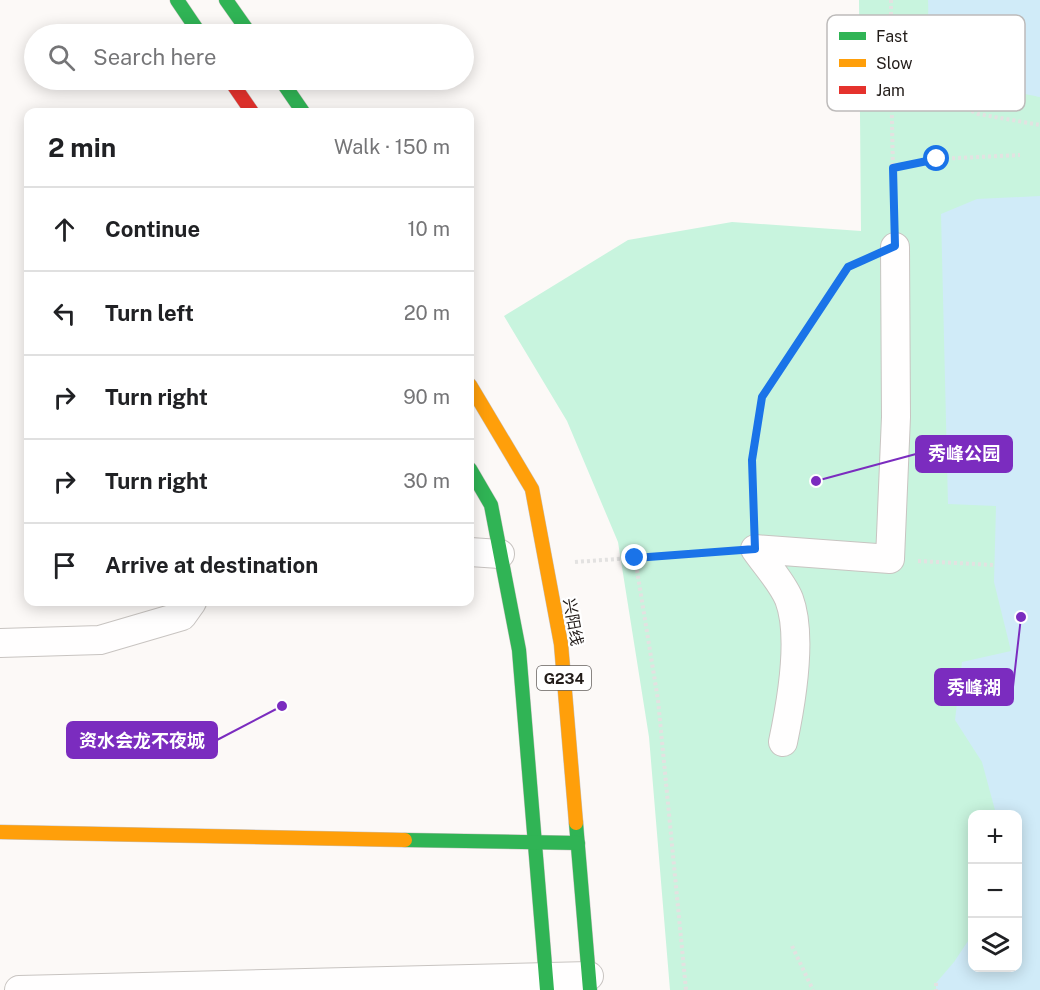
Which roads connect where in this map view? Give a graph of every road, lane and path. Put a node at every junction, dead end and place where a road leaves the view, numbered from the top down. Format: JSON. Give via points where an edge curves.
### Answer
{"nodes":[{"id":1,"x":177,"y":0,"type":"edge"},
{"id":2,"x":226,"y":0,"type":"edge"},
{"id":3,"x":193,"y":24,"type":"edge"},
{"id":4,"x":243,"y":24,"type":"edge"},
{"id":5,"x":237,"y":90,"type":"edge"},
{"id":6,"x":288,"y":90,"type":"edge"},
{"id":7,"x":249,"y":108,"type":"edge"},
{"id":8,"x":300,"y":108,"type":"edge"},
{"id":9,"x":892,"y":111,"type":"edge"},
{"id":10,"x":971,"y":111,"type":"edge"},
{"id":11,"x":1040,"y":125,"type":"edge"},
{"id":12,"x":1020,"y":155,"type":"dead end"},
{"id":13,"x":893,"y":168,"type":"junction"},
{"id":14,"x":895,"y":246,"type":"junction"},
{"id":15,"x":474,"y":392,"type":"edge"},
{"id":16,"x":474,"y":476,"type":"edge"},
{"id":17,"x":755,"y":549,"type":"junction"},
{"id":18,"x":474,"y":552,"type":"edge"},
{"id":19,"x":500,"y":554,"type":"junction"},
{"id":20,"x":635,"y":558,"type":"junction"},
{"id":21,"x":891,"y":559,"type":"junction"},
{"id":22,"x":546,"y":565,"type":"junction"},
{"id":23,"x":994,"y":565,"type":"dead end"},
{"id":24,"x":189,"y":606,"type":"edge"},
{"id":25,"x":0,"y":643,"type":"edge"},
{"id":26,"x":783,"y":742,"type":"dead end"},
{"id":27,"x":0,"y":832,"type":"edge"},
{"id":28,"x":534,"y":843,"type":"junction"},
{"id":29,"x":578,"y":843,"type":"junction"},
{"id":30,"x":792,"y":946,"type":"dead end"},
{"id":31,"x":590,"y":983,"type":"edge"},
{"id":32,"x":936,"y":983,"type":"dead end"},
{"id":33,"x":546,"y":984,"type":"edge"},
{"id":34,"x":19,"y":990,"type":"edge"},
{"id":35,"x":686,"y":990,"type":"edge"},
{"id":36,"x":813,"y":990,"type":"edge"},
{"id":37,"x":936,"y":990,"type":"edge"}],
"edges":[{"from":1,"to":3,"type":"main road"},
{"from":2,"to":4,"type":"main road"},
{"from":5,"to":7,"type":"main road"},
{"from":6,"to":8,"type":"main road"},
{"from":9,"to":13,"type":"path"},
{"from":10,"to":11,"type":"path"},
{"from":12,"to":13,"type":"path","via":[[937,159]]},
{"from":13,"to":14,"type":"path"},
{"from":14,"to":17,"type":"path","via":[[848,267],[762,397],[752,460]]},
{"from":14,"to":21,"type":"street","via":[[896,417]]},
{"from":15,"to":22,"type":"main road","name":"兴阳线","number":"G234","via":[[532,489]]},
{"from":16,"to":19,"type":"main road","number":"G234","via":[[491,505]]},
{"from":17,"to":20,"type":"path"},
{"from":17,"to":21,"type":"street"},
{"from":17,"to":26,"type":"street","via":[[789,600],[796,645]]},
{"from":18,"to":19,"type":"street"},
{"from":19,"to":28,"type":"main road","number":"G234","via":[[519,650]]},
{"from":20,"to":22,"type":"path"},
{"from":20,"to":35,"type":"path","via":[[658,700]]},
{"from":21,"to":23,"type":"path"},
{"from":22,"to":29,"type":"main road","name":"兴阳线","number":"G234","via":[[561,644]]},
{"from":24,"to":25,"type":"street","via":[[182,616],[100,640]]},
{"from":27,"to":28,"type":"main road"},
{"from":28,"to":29,"type":"main road"},
{"from":28,"to":33,"type":"main road","number":"G234"},
{"from":29,"to":31,"type":"main road","name":"兴阳线","number":"G234"},
{"from":30,"to":36,"type":"path"},
{"from":31,"to":33,"type":"street"},
{"from":32,"to":37,"type":"path"},
{"from":33,"to":34,"type":"street"}]}
